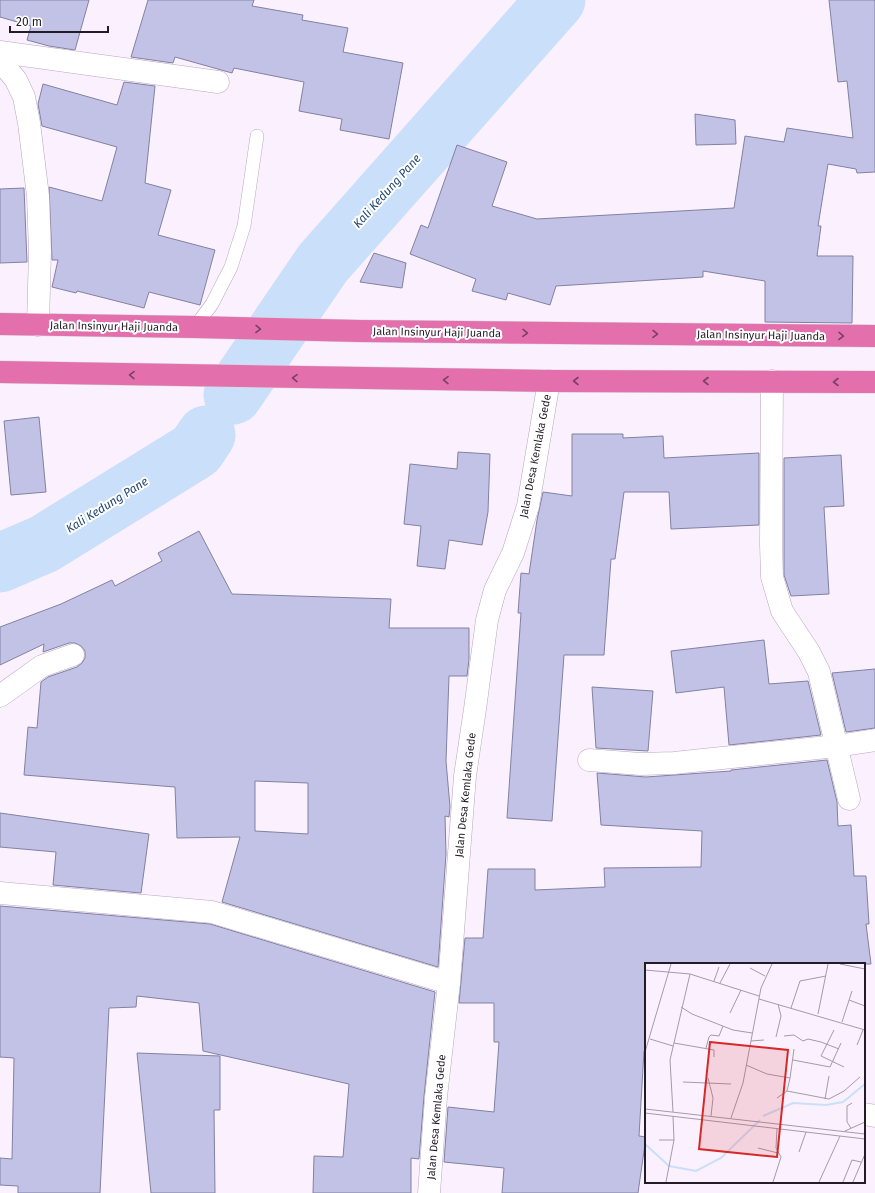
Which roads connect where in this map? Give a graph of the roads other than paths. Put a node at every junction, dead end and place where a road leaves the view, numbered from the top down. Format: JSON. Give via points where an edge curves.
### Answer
{"nodes":[{"id":1,"x":0,"y":52,"type":"edge"},
{"id":2,"x":0,"y":60,"type":"edge"},
{"id":3,"x":218,"y":82,"type":"dead end"},
{"id":4,"x":257,"y":136,"type":"dead end"},
{"id":5,"x":0,"y":324,"type":"edge"},
{"id":6,"x":38,"y":325,"type":"junction"},
{"id":7,"x":195,"y":327,"type":"junction"},
{"id":8,"x":875,"y":336,"type":"edge"},
{"id":9,"x":0,"y":372,"type":"edge"},
{"id":10,"x":549,"y":381,"type":"junction"},
{"id":11,"x":772,"y":381,"type":"junction"},
{"id":12,"x":875,"y":382,"type":"edge"},
{"id":13,"x":73,"y":655,"type":"dead end"},
{"id":14,"x":0,"y":696,"type":"edge"},
{"id":15,"x":875,"y":740,"type":"edge"},
{"id":16,"x":837,"y":746,"type":"junction"},
{"id":17,"x":589,"y":760,"type":"dead end"},
{"id":18,"x":850,"y":799,"type":"dead end"},
{"id":19,"x":0,"y":893,"type":"edge"},
{"id":20,"x":449,"y":982,"type":"junction"},
{"id":21,"x":865,"y":1114,"type":"edge"},
{"id":22,"x":875,"y":1116,"type":"edge"},
{"id":23,"x":429,"y":1193,"type":"edge"}],
"edges":[{"from":1,"to":3,"type":"street"},
{"from":2,"to":6,"type":"street","via":[[16,80],[24,97],[29,123],[38,196]]},
{"from":4,"to":7,"type":"lane","via":[[244,226],[231,267],[212,304]]},
{"from":5,"to":6,"type":"highway","name":"Jalan Insinyur Haji Juanda"},
{"from":6,"to":7,"type":"highway","name":"Jalan Insinyur Haji Juanda"},
{"from":7,"to":8,"type":"highway","name":"Jalan Insinyur Haji Juanda","one_way":true},
{"from":10,"to":9,"type":"highway","one_way":true},
{"from":11,"to":10,"type":"highway","one_way":true},
{"from":10,"to":20,"type":"street","name":"Jalan Desa Kemlaka Gede","via":[[528,506],[513,553],[495,590],[487,620],[465,776]]},
{"from":12,"to":11,"type":"highway","one_way":true},
{"from":11,"to":16,"type":"street","via":[[772,577],[782,611],[819,672]]},
{"from":13,"to":14,"type":"street","via":[[42,666]]},
{"from":15,"to":16,"type":"street"},
{"from":16,"to":17,"type":"street","via":[[674,763],[640,764]]},
{"from":16,"to":18,"type":"street"},
{"from":19,"to":20,"type":"street","via":[[212,912]]},
{"from":20,"to":23,"type":"street","name":"Jalan Desa Kemlaka Gede","via":[[436,1097]]},
{"from":21,"to":22,"type":"street"}]}
